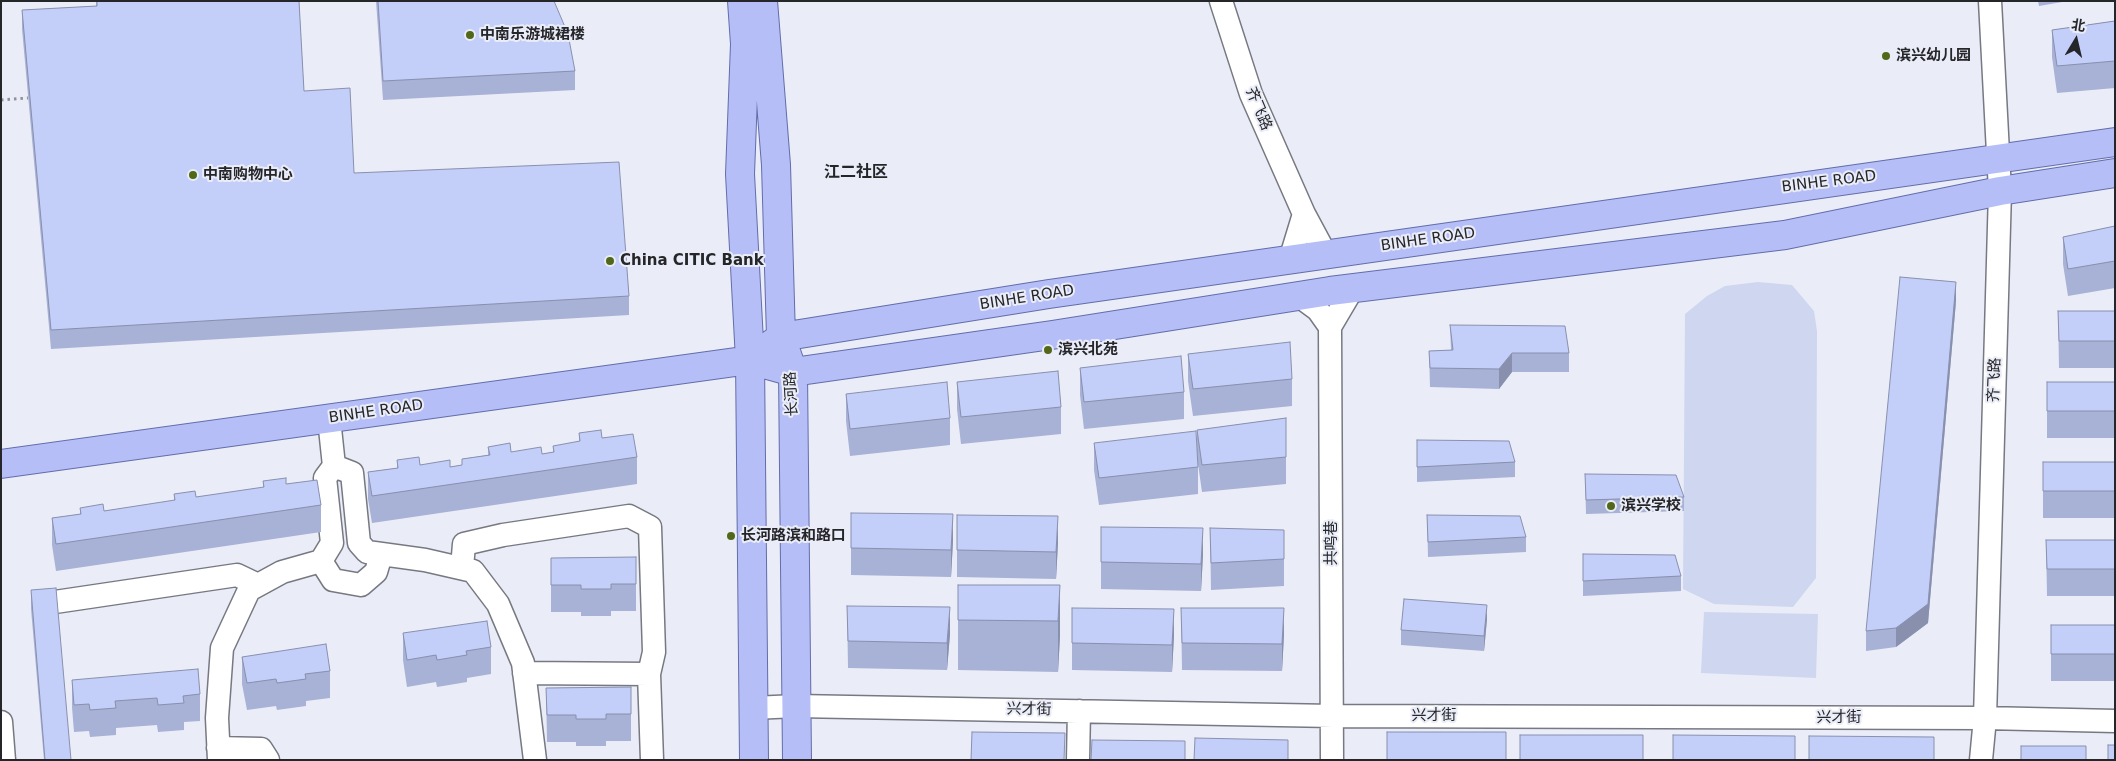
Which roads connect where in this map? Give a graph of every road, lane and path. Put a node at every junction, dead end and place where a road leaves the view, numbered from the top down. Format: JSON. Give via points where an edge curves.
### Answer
{"nodes":[{"id":1,"x":742,"y":1,"type":"edge"},
{"id":2,"x":763,"y":1,"type":"edge"},
{"id":3,"x":1221,"y":1,"type":"edge"},
{"id":4,"x":1990,"y":1,"type":"edge"},
{"id":5,"x":28,"y":98,"type":"edge"},
{"id":6,"x":1,"y":100,"type":"edge"},
{"id":7,"x":2115,"y":142,"type":"edge"},
{"id":8,"x":2000,"y":160,"type":"junction"},
{"id":9,"x":2115,"y":173,"type":"edge"},
{"id":10,"x":2000,"y":191,"type":"junction"},
{"id":11,"x":1304,"y":214,"type":"junction"},
{"id":12,"x":1326,"y":255,"type":"junction"},
{"id":13,"x":1290,"y":260,"type":"junction"},
{"id":14,"x":1352,"y":288,"type":"junction"},
{"id":15,"x":1299,"y":296,"type":"junction"},
{"id":16,"x":1330,"y":327,"type":"junction"},
{"id":17,"x":781,"y":337,"type":"junction"},
{"id":18,"x":750,"y":360,"type":"junction"},
{"id":19,"x":793,"y":372,"type":"junction"},
{"id":20,"x":329,"y":419,"type":"junction"},
{"id":21,"x":1,"y":464,"type":"edge"},
{"id":22,"x":334,"y":466,"type":"junction"},
{"id":23,"x":380,"y":555,"type":"junction"},
{"id":24,"x":321,"y":561,"type":"junction"},
{"id":25,"x":462,"y":568,"type":"junction"},
{"id":26,"x":258,"y":585,"type":"junction"},
{"id":27,"x":55,"y":602,"type":"edge"},
{"id":28,"x":524,"y":673,"type":"junction"},
{"id":29,"x":649,"y":674,"type":"junction"},
{"id":30,"x":796,"y":706,"type":"junction"},
{"id":31,"x":753,"y":708,"type":"junction"},
{"id":32,"x":1078,"y":711,"type":"junction"},
{"id":33,"x":1333,"y":716,"type":"junction"},
{"id":34,"x":1985,"y":718,"type":"junction"},
{"id":35,"x":2115,"y":721,"type":"edge"},
{"id":36,"x":1,"y":722,"type":"edge"},
{"id":37,"x":218,"y":754,"type":"edge"},
{"id":38,"x":4,"y":760,"type":"edge"},
{"id":39,"x":268,"y":760,"type":"edge"},
{"id":40,"x":535,"y":760,"type":"edge"},
{"id":41,"x":652,"y":760,"type":"edge"},
{"id":42,"x":754,"y":760,"type":"edge"},
{"id":43,"x":797,"y":760,"type":"edge"},
{"id":44,"x":1078,"y":760,"type":"edge"},
{"id":45,"x":1332,"y":760,"type":"edge"},
{"id":46,"x":1981,"y":760,"type":"edge"}],
"edges":[{"from":1,"to":18,"type":"main road","via":[[746,44],[740,174]]},
{"from":2,"to":17,"type":"main road","name":"长河路","via":[[776,165]]},
{"from":3,"to":11,"type":"street","name":"齐飞路","via":[[1251,94]]},
{"from":4,"to":8,"type":"street","name":"齐飞路"},
{"from":5,"to":6,"type":"path"},
{"from":7,"to":8,"type":"main road","name":"BINHE ROAD"},
{"from":8,"to":10,"type":"street","name":"齐飞路"},
{"from":8,"to":12,"type":"main road","name":"BINHE ROAD"},
{"from":9,"to":10,"type":"main road","name":"BINHE ROAD"},
{"from":10,"to":14,"type":"main road","name":"BINHE ROAD","via":[[1785,235]]},
{"from":10,"to":34,"type":"street","name":"齐飞路"},
{"from":11,"to":12,"type":"street","name":"齐飞路"},
{"from":11,"to":13,"type":"street"},
{"from":12,"to":13,"type":"main road","name":"BINHE ROAD"},
{"from":13,"to":17,"type":"main road","name":"BINHE ROAD"},
{"from":14,"to":15,"type":"main road","name":"BINHE ROAD"},
{"from":14,"to":16,"type":"street","name":"共鸣巷"},
{"from":15,"to":16,"type":"street","via":[[1316,307]]},
{"from":15,"to":19,"type":"main road","name":"BINHE ROAD"},
{"from":16,"to":33,"type":"street","name":"共鸣巷"},
{"from":17,"to":18,"type":"main road","name":"BINHE ROAD"},
{"from":17,"to":19,"type":"main road","name":"长河路"},
{"from":18,"to":19,"type":"main road","name":"BINHE ROAD"},
{"from":18,"to":20,"type":"main road","name":"BINHE ROAD"},
{"from":18,"to":31,"type":"main road"},
{"from":19,"to":30,"type":"main road","name":"长河路"},
{"from":20,"to":21,"type":"main road","name":"BINHE ROAD"},
{"from":20,"to":22,"type":"street"},
{"from":22,"to":23,"type":"street","via":[[352,473],[359,543],[366,552]]},
{"from":22,"to":24,"type":"street","via":[[325,478],[332,543]]},
{"from":23,"to":24,"type":"street","via":[[376,572],[361,585],[333,580]]},
{"from":23,"to":25,"type":"street"},
{"from":24,"to":26,"type":"street","via":[[282,572]]},
{"from":25,"to":28,"type":"street","via":[[473,571],[498,604],[523,663]]},
{"from":25,"to":29,"type":"street","via":[[464,544],[502,535],[629,516],[650,527],[654,652]]},
{"from":26,"to":27,"type":"street","via":[[237,575]]},
{"from":26,"to":37,"type":"street","via":[[249,590],[222,648],[216,718]]},
{"from":28,"to":29,"type":"street"},
{"from":28,"to":40,"type":"street"},
{"from":29,"to":41,"type":"street"},
{"from":30,"to":31,"type":"street","name":"兴才街"},
{"from":30,"to":32,"type":"street","name":"兴才街"},
{"from":30,"to":43,"type":"main road","name":"长河路"},
{"from":31,"to":42,"type":"main road"},
{"from":32,"to":33,"type":"street","name":"兴才街"},
{"from":32,"to":44,"type":"street"},
{"from":33,"to":34,"type":"street","name":"兴才街"},
{"from":33,"to":45,"type":"street","name":"共鸣巷"},
{"from":34,"to":35,"type":"street","name":"兴才街"},
{"from":34,"to":46,"type":"street","name":"齐飞路"},
{"from":36,"to":38,"type":"street"},
{"from":37,"to":39,"type":"street","via":[[261,750]]}]}
